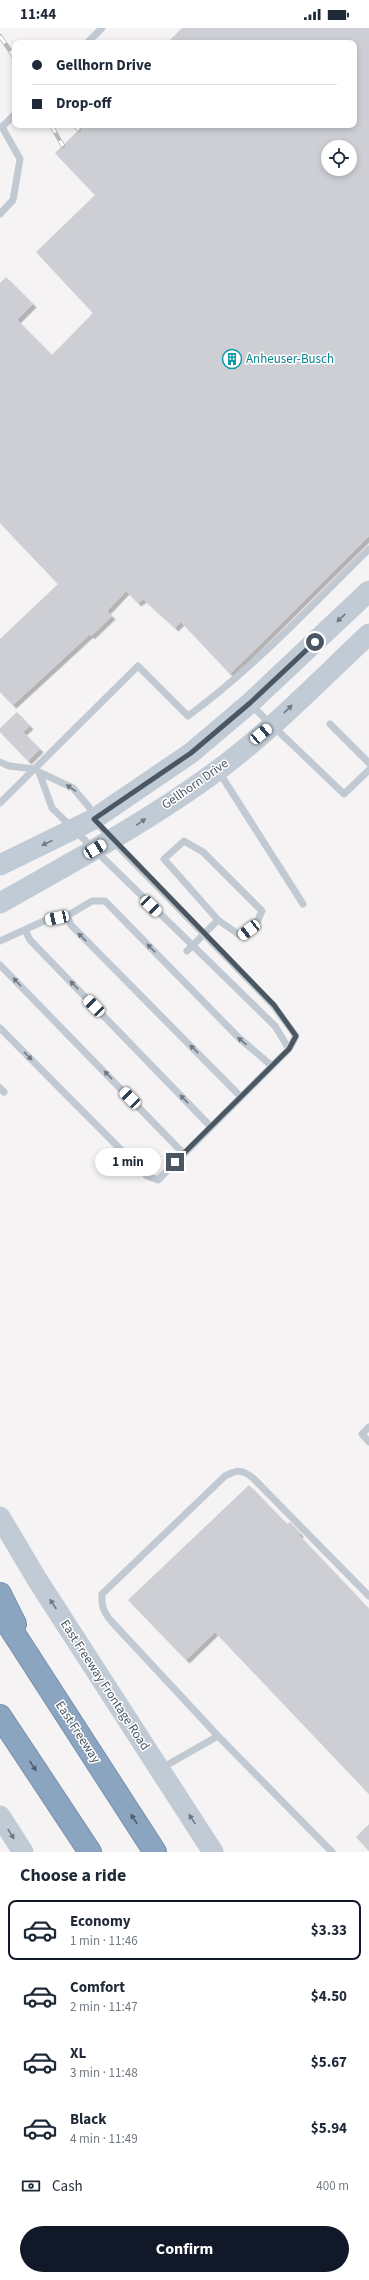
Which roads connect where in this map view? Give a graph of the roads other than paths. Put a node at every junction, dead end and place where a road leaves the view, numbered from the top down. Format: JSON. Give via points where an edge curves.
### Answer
{"nodes":[{"id":1,"x":102,"y":28,"type":"edge"},
{"id":2,"x":90,"y":40,"type":"edge"},
{"id":3,"x":12,"y":117,"type":"edge"},
{"id":4,"x":0,"y":214,"type":"edge"},
{"id":5,"x":369,"y":549,"type":"edge"},
{"id":6,"x":369,"y":591,"type":"edge"},
{"id":7,"x":369,"y":634,"type":"edge"},
{"id":8,"x":250,"y":703,"type":"junction"},
{"id":9,"x":330,"y":724,"type":"dead end"},
{"id":10,"x":272,"y":725,"type":"junction"},
{"id":11,"x":0,"y":762,"type":"edge"},
{"id":12,"x":369,"y":763,"type":"edge"},
{"id":13,"x":36,"y":770,"type":"junction"},
{"id":14,"x":218,"y":770,"type":"junction"},
{"id":15,"x":369,"y":770,"type":"edge"},
{"id":16,"x":0,"y":803,"type":"edge"},
{"id":17,"x":94,"y":819,"type":"junction"},
{"id":18,"x":74,"y":829,"type":"junction"},
{"id":19,"x":103,"y":844,"type":"junction"},
{"id":20,"x":0,"y":865,"type":"edge"},
{"id":21,"x":0,"y":903,"type":"edge"},
{"id":22,"x":303,"y":904,"type":"dead end"},
{"id":23,"x":68,"y":916,"type":"junction"},
{"id":24,"x":218,"y":920,"type":"junction"},
{"id":25,"x":25,"y":930,"type":"junction"},
{"id":26,"x":205,"y":934,"type":"junction"},
{"id":27,"x":0,"y":941,"type":"edge"},
{"id":28,"x":192,"y":946,"type":"junction"},
{"id":29,"x":187,"y":951,"type":"dead end"},
{"id":30,"x":0,"y":965,"type":"edge"},
{"id":31,"x":0,"y":1028,"type":"edge"},
{"id":32,"x":289,"y":1049,"type":"junction"},
{"id":33,"x":272,"y":1066,"type":"junction"},
{"id":34,"x":241,"y":1097,"type":"junction"},
{"id":35,"x":211,"y":1127,"type":"junction"},
{"id":36,"x":184,"y":1154,"type":"junction"},
{"id":37,"x":369,"y":1427,"type":"edge"},
{"id":38,"x":369,"y":1442,"type":"edge"},
{"id":39,"x":0,"y":1517,"type":"edge"},
{"id":40,"x":0,"y":1594,"type":"edge"},
{"id":41,"x":369,"y":1596,"type":"edge"},
{"id":42,"x":0,"y":1612,"type":"edge"},
{"id":43,"x":41,"y":1675,"type":"junction"},
{"id":44,"x":4,"y":1724,"type":"edge"},
{"id":45,"x":218,"y":1736,"type":"junction"},
{"id":46,"x":160,"y":1769,"type":"junction"},
{"id":47,"x":0,"y":1816,"type":"edge"},
{"id":48,"x":23,"y":1852,"type":"edge"},
{"id":49,"x":90,"y":1852,"type":"edge"},
{"id":50,"x":155,"y":1852,"type":"edge"},
{"id":51,"x":213,"y":1852,"type":"edge"},
{"id":52,"x":332,"y":1852,"type":"edge"}],
"edges":[{"from":1,"to":2,"type":"lane"},
{"from":3,"to":4,"type":"lane","via":[[2,127],[20,160],[13,200]]},
{"from":5,"to":13,"type":"lane","via":[[258,659],[188,716],[138,666]]},
{"from":6,"to":8,"type":"main road","one_way":true},
{"from":10,"to":7,"type":"main road","name":"Gellhorn Drive","one_way":true},
{"from":8,"to":10,"type":"lane"},
{"from":8,"to":17,"type":"main road","via":[[191,753]]},
{"from":9,"to":12,"type":"lane"},
{"from":10,"to":14,"type":"main road","name":"Gellhorn Drive"},
{"from":10,"to":15,"type":"lane","via":[[344,794]]},
{"from":11,"to":13,"type":"lane"},
{"from":13,"to":16,"type":"lane"},
{"from":17,"to":13,"type":"lane","one_way":true,"via":[[89,807],[73,788]]},
{"from":13,"to":18,"type":"lane","via":[[52,808]]},
{"from":19,"to":14,"type":"main road","name":"Gellhorn Drive","one_way":true},
{"from":14,"to":22,"type":"lane"},
{"from":17,"to":18,"type":"main road"},
{"from":17,"to":19,"type":"lane"},
{"from":18,"to":19,"type":"lane"},
{"from":18,"to":20,"type":"main road","one_way":true},
{"from":19,"to":21,"type":"main road","name":"Gellhorn Drive"},
{"from":19,"to":26,"type":"lane"},
{"from":19,"to":28,"type":"lane"},
{"from":23,"to":25,"type":"lane","via":[[46,920]]},
{"from":33,"to":23,"type":"lane","one_way":true,"via":[[239,1038],[105,901],[92,901]]},
{"from":34,"to":23,"type":"lane","one_way":true,"via":[[71,925]]},
{"from":24,"to":24,"type":"lane","via":[[164,859],[184,841],[203,852],[262,911],[256,924],[241,936]]},
{"from":24,"to":26,"type":"lane"},
{"from":25,"to":27,"type":"lane"},
{"from":35,"to":25,"type":"lane","one_way":true,"via":[[30,940]]},
{"from":26,"to":28,"type":"lane"},
{"from":26,"to":32,"type":"lane","via":[[274,1005],[296,1036]]},
{"from":28,"to":29,"type":"lane"},
{"from":28,"to":32,"type":"lane","via":[[275,1026]]},
{"from":36,"to":30,"type":"lane","one_way":true},
{"from":31,"to":36,"type":"lane","one_way":true,"via":[[147,1176],[158,1180]]},
{"from":32,"to":33,"type":"lane"},
{"from":33,"to":34,"type":"lane"},
{"from":34,"to":35,"type":"lane"},
{"from":35,"to":36,"type":"lane"},
{"from":37,"to":38,"type":"lane","via":[[362,1434]]},
{"from":46,"to":39,"type":"main road","name":"East Freeway Frontage Road","one_way":true,"via":[[38,1581]]},
{"from":40,"to":43,"type":"highway"},
{"from":41,"to":45,"type":"lane","via":[[246,1472],[238,1470],[225,1476],[102,1594],[101,1600],[105,1614]]},
{"from":42,"to":43,"type":"highway","name":"East Freeway"},
{"from":50,"to":43,"type":"highway","name":"East Freeway","one_way":true},
{"from":44,"to":49,"type":"highway","one_way":true},
{"from":45,"to":46,"type":"lane"},
{"from":45,"to":52,"type":"lane"},
{"from":51,"to":46,"type":"main road","name":"East Freeway Frontage Road","one_way":true},
{"from":47,"to":48,"type":"main road","one_way":true}]}
